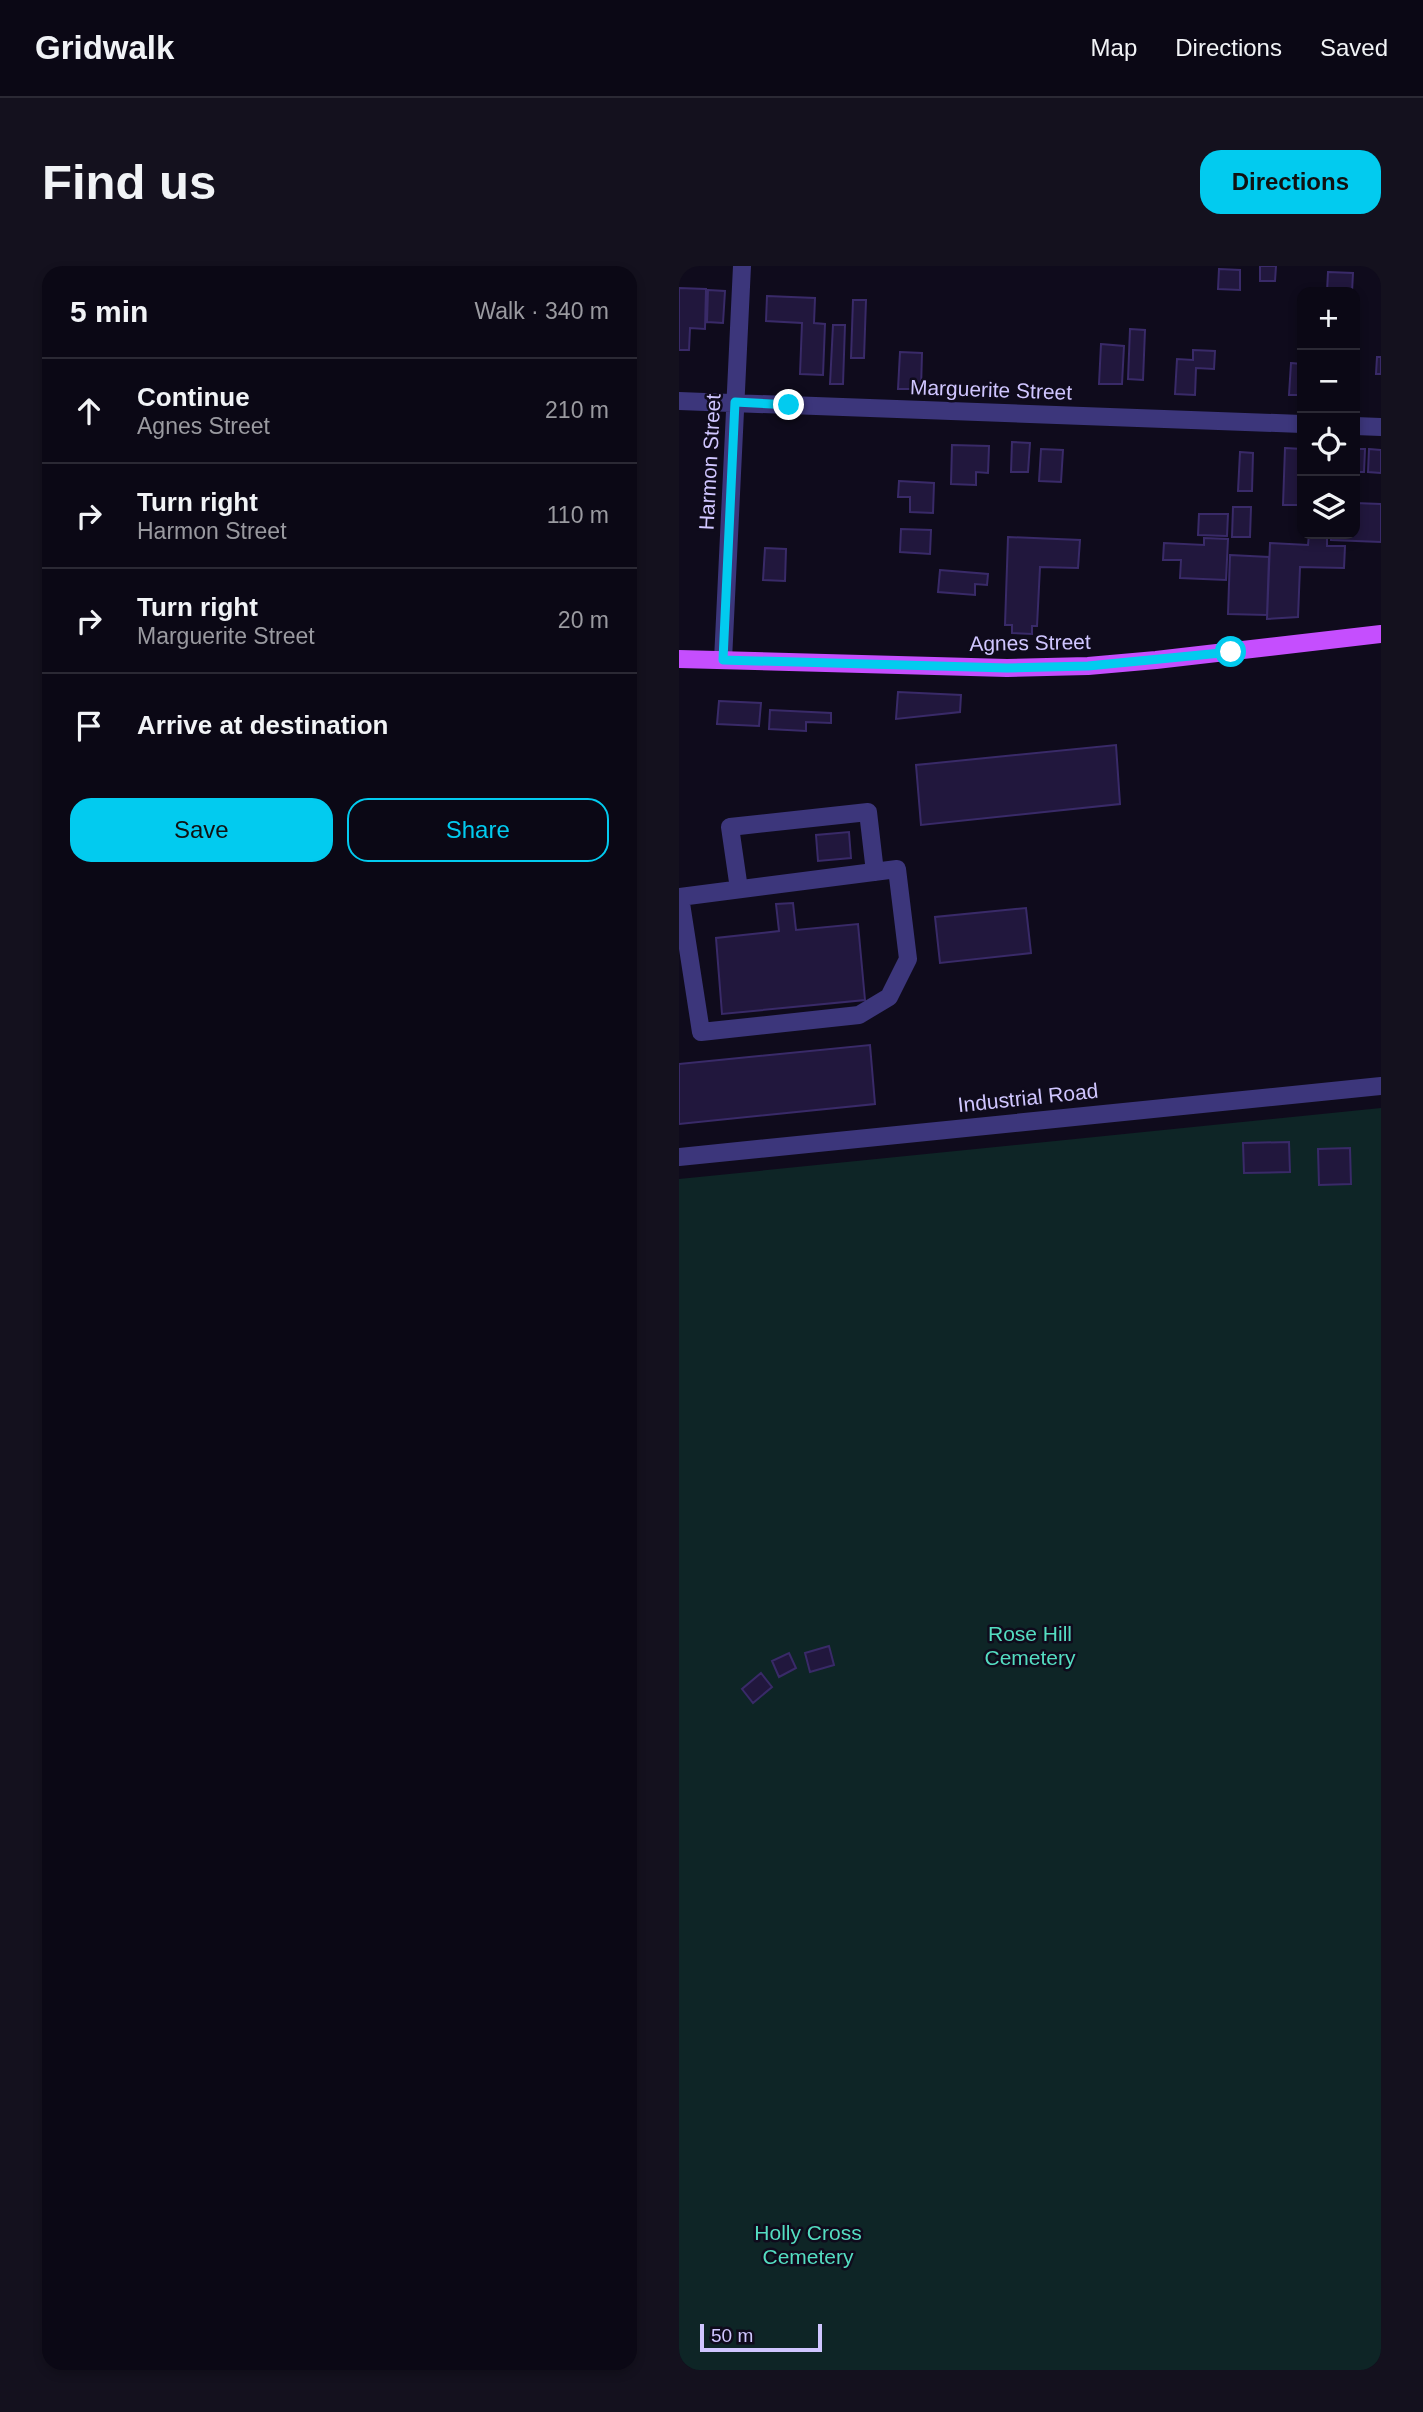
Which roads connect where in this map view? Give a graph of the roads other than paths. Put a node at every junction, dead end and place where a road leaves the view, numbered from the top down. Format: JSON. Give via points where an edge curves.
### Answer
{"nodes":[{"id":1,"x":742,"y":266,"type":"edge"},
{"id":2,"x":679,"y":401,"type":"edge"},
{"id":3,"x":735,"y":402,"type":"junction"},
{"id":4,"x":1297,"y":424,"type":"edge"},
{"id":5,"x":1360,"y":426,"type":"edge"},
{"id":6,"x":1381,"y":427,"type":"edge"},
{"id":7,"x":1381,"y":634,"type":"edge"},
{"id":8,"x":679,"y":659,"type":"edge"},
{"id":9,"x":723,"y":660,"type":"junction"},
{"id":10,"x":876,"y":872,"type":"junction"},
{"id":11,"x":739,"y":889,"type":"junction"},
{"id":12,"x":679,"y":897,"type":"edge"},
{"id":13,"x":1381,"y":1086,"type":"edge"},
{"id":14,"x":679,"y":1157,"type":"edge"}],
"edges":[{"from":1,"to":3,"type":"street","name":"Harmon Street"},
{"from":2,"to":3,"type":"street","name":"Marguerite Street"},
{"from":3,"to":4,"type":"street","name":"Marguerite Street"},
{"from":3,"to":9,"type":"street","name":"Harmon Street"},
{"from":5,"to":6,"type":"street"},
{"from":7,"to":9,"type":"main road","name":"Agnes Street","via":[[1088,666]]},
{"from":8,"to":9,"type":"main road","name":"Agnes Street"},
{"from":10,"to":11,"type":"street"},
{"from":10,"to":11,"type":"street","via":[[868,812],[730,827]]},
{"from":10,"to":12,"type":"street","via":[[897,869],[908,959],[889,997],[859,1015],[701,1032]]},
{"from":11,"to":12,"type":"street"},
{"from":13,"to":14,"type":"street","name":"Industrial Road"}]}
